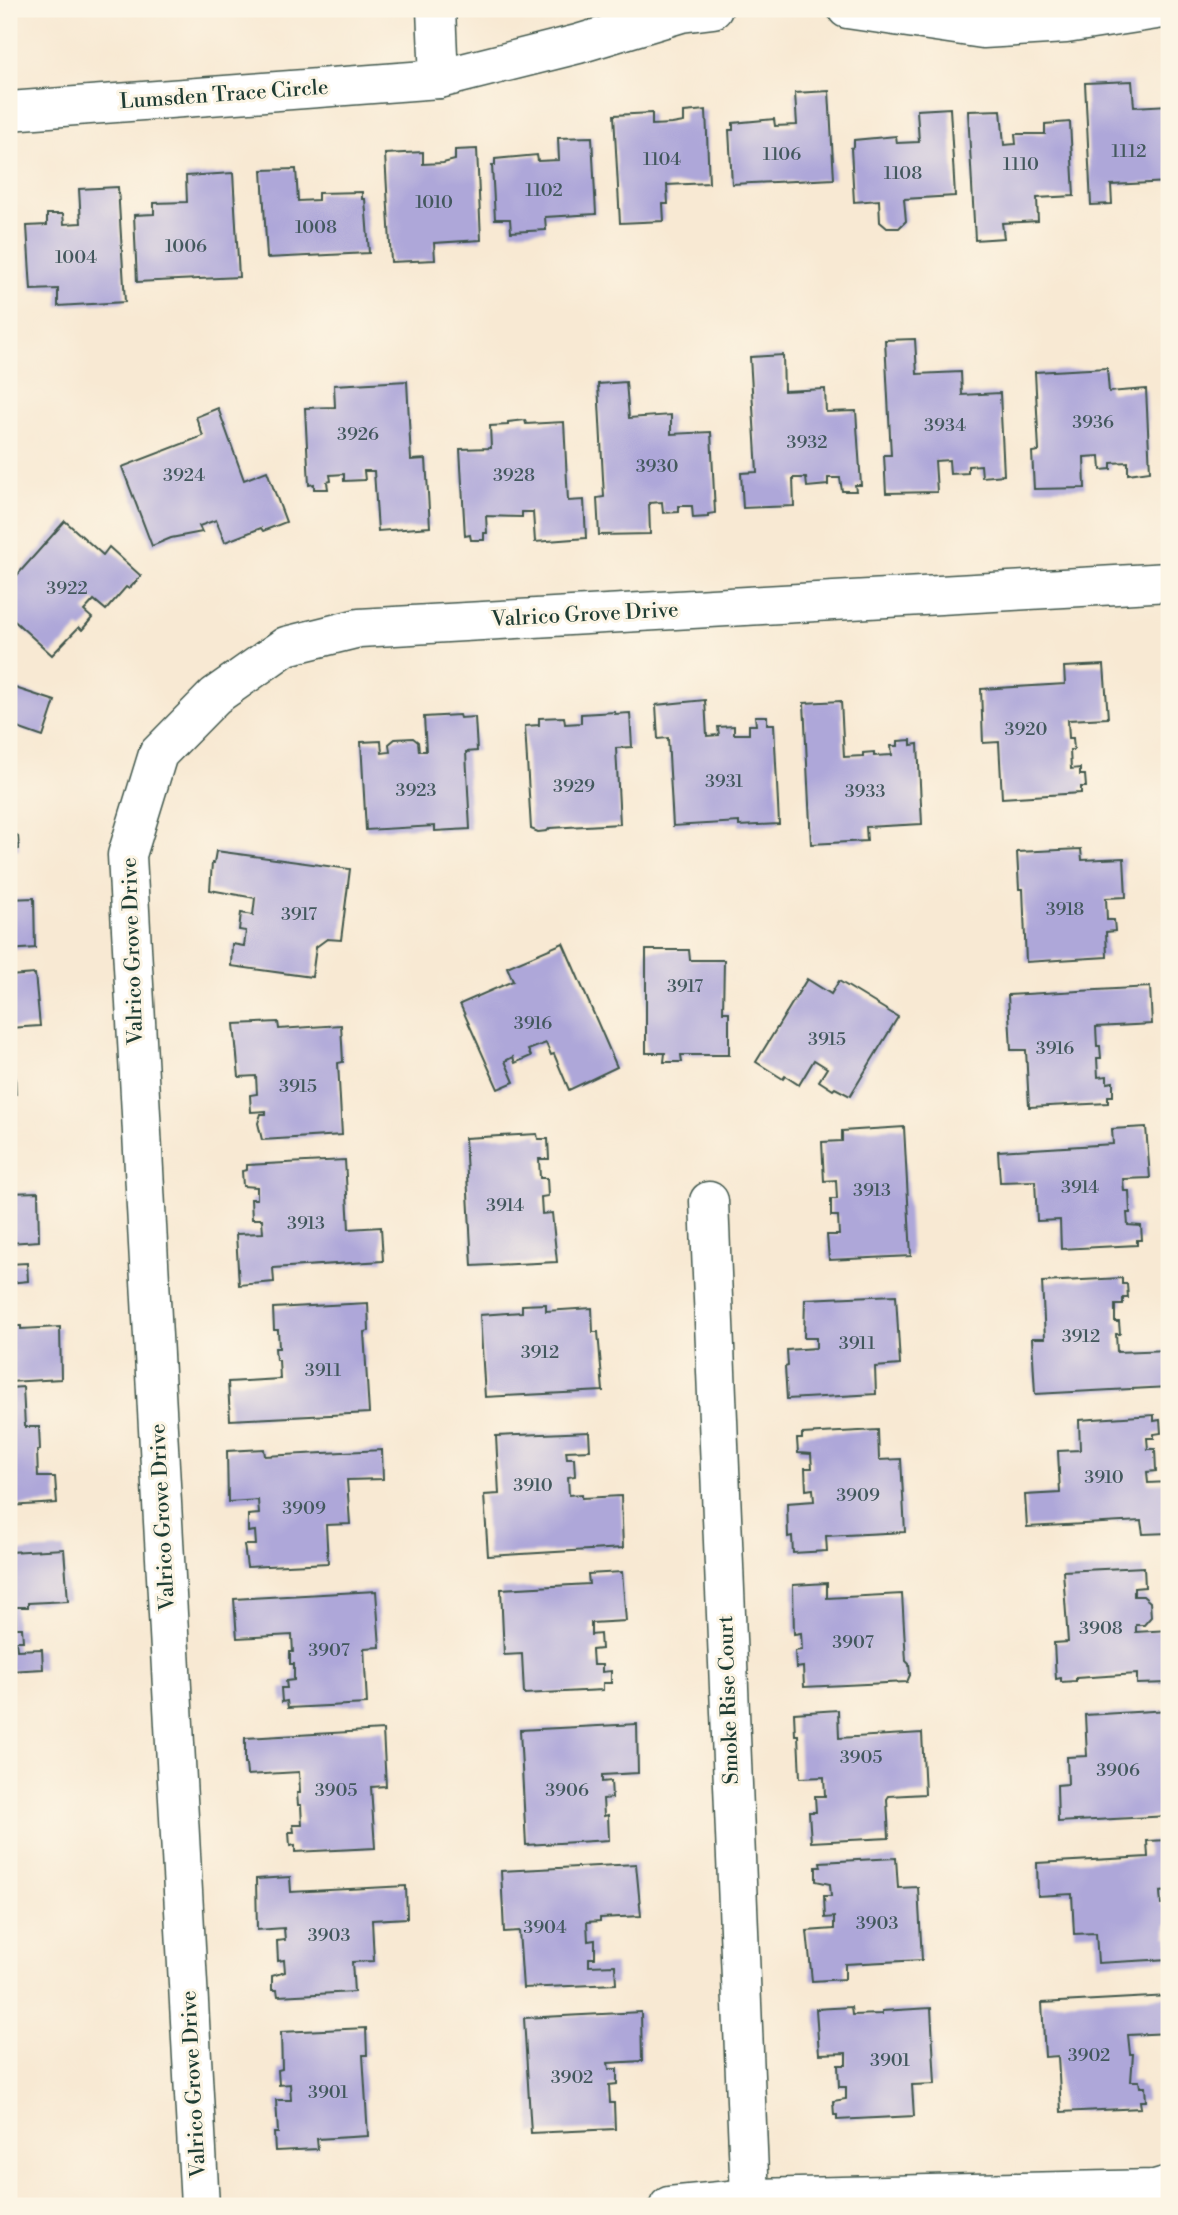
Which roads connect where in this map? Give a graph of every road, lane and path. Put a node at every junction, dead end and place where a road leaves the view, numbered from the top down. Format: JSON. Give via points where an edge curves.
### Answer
{"nodes":[{"id":1,"x":436,"y":9,"type":"edge"},
{"id":2,"x":713,"y":9,"type":"edge"},
{"id":3,"x":847,"y":9,"type":"edge"},
{"id":4,"x":1163,"y":9,"type":"edge"},
{"id":5,"x":439,"y":79,"type":"junction"},
{"id":6,"x":9,"y":111,"type":"edge"},
{"id":7,"x":1169,"y":582,"type":"edge"},
{"id":8,"x":709,"y":1201,"type":"dead end"},
{"id":9,"x":1169,"y":2185,"type":"edge"},
{"id":10,"x":750,"y":2198,"type":"junction"},
{"id":11,"x":201,"y":2206,"type":"edge"},
{"id":12,"x":669,"y":2206,"type":"edge"}],
"edges":[{"from":1,"to":5,"type":"street"},
{"from":2,"to":5,"type":"street","name":"Lumsden Trace Circle","via":[[681,13]]},
{"from":3,"to":4,"type":"street","via":[[983,29],[1066,24]]},
{"from":5,"to":6,"type":"street","name":"Lumsden Trace Circle"},
{"from":7,"to":11,"type":"street","name":"Valrico Grove Drive","via":[[359,628],[286,646],[215,696],[158,754],[127,855]]},
{"from":8,"to":10,"type":"street","name":"Smoke Rise Court"},
{"from":9,"to":10,"type":"street","via":[[1155,2189]]},
{"from":10,"to":12,"type":"street"}]}
